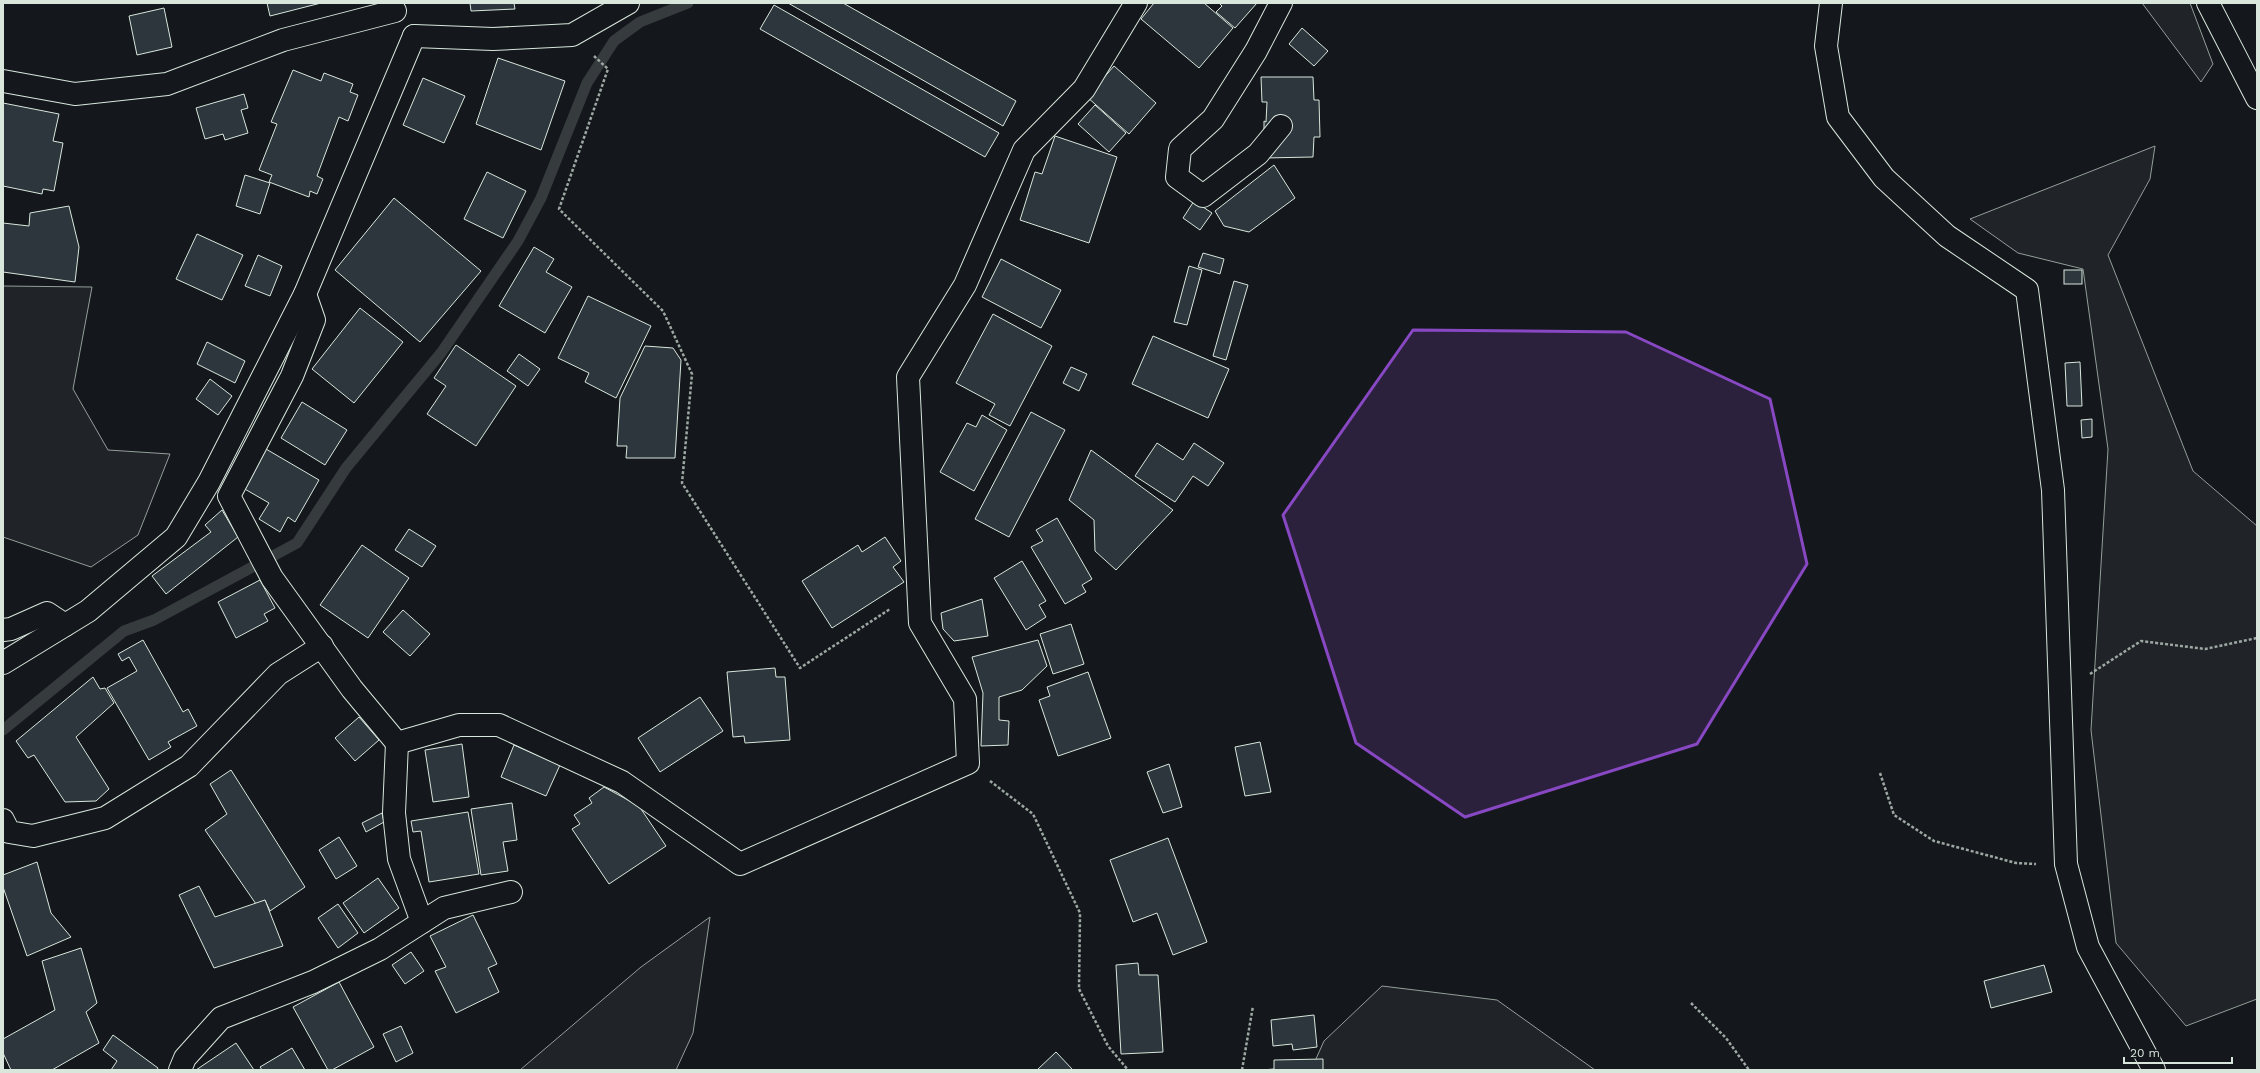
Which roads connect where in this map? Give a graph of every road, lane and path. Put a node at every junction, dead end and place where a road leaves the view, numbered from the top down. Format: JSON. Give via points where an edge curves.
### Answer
{"nodes":[{"id":1,"x":628,"y":3,"type":"edge"},
{"id":2,"x":1136,"y":3,"type":"edge"},
{"id":3,"x":1281,"y":3,"type":"edge"},
{"id":4,"x":1832,"y":3,"type":"edge"},
{"id":5,"x":2208,"y":3,"type":"edge"},
{"id":6,"x":393,"y":7,"type":"edge"},
{"id":7,"x":572,"y":35,"type":"junction"},
{"id":8,"x":414,"y":36,"type":"junction"},
{"id":9,"x":3,"y":82,"type":"edge"},
{"id":10,"x":2257,"y":98,"type":"edge"},
{"id":11,"x":1281,"y":126,"type":"dead end"},
{"id":12,"x":306,"y":294,"type":"junction"},
{"id":13,"x":919,"y":604,"type":"junction"},
{"id":14,"x":65,"y":625,"type":"junction"},
{"id":15,"x":3,"y":630,"type":"edge"},
{"id":16,"x":2257,"y":638,"type":"edge"},
{"id":17,"x":322,"y":646,"type":"junction"},
{"id":18,"x":3,"y":662,"type":"edge"},
{"id":19,"x":2061,"y":693,"type":"junction"},
{"id":20,"x":397,"y":743,"type":"junction"},
{"id":21,"x":968,"y":763,"type":"junction"},
{"id":22,"x":1880,"y":773,"type":"dead end"},
{"id":23,"x":3,"y":820,"type":"edge"},
{"id":24,"x":2066,"y":864,"type":"junction"},
{"id":25,"x":511,"y":892,"type":"dead end"},
{"id":26,"x":422,"y":922,"type":"junction"},
{"id":27,"x":1691,"y":1003,"type":"dead end"},
{"id":28,"x":1252,"y":1006,"type":"dead end"},
{"id":29,"x":180,"y":1070,"type":"edge"},
{"id":30,"x":1128,"y":1070,"type":"edge"},
{"id":31,"x":1242,"y":1070,"type":"edge"},
{"id":32,"x":1749,"y":1070,"type":"edge"},
{"id":33,"x":2154,"y":1070,"type":"edge"}],
"edges":[{"from":1,"to":7,"type":"street"},
{"from":2,"to":13,"type":"street","via":[[1084,89],[1024,150],[965,285],[908,377]]},
{"from":3,"to":11,"type":"street","via":[[1256,51],[1213,120],[1180,149],[1177,178],[1203,196],[1258,154]]},
{"from":4,"to":19,"type":"street","via":[[1826,46],[1838,117],[1884,178],[1948,236],[2027,290],[2053,490]]},
{"from":5,"to":10,"type":"street"},
{"from":6,"to":8,"type":"street"},
{"from":6,"to":9,"type":"street","via":[[283,40],[167,84],[75,94]]},
{"from":7,"to":8,"type":"street","via":[[493,39]]},
{"from":7,"to":13,"type":"path","via":[[608,69],[559,209],[663,311],[692,374],[682,484],[800,668],[888,610]]},
{"from":8,"to":12,"type":"street"},
{"from":12,"to":14,"type":"street","via":[[209,482],[176,537],[88,611]]},
{"from":12,"to":17,"type":"street","via":[[314,320],[292,376],[229,496],[272,578]]},
{"from":13,"to":21,"type":"street","via":[[920,622],[965,699]]},
{"from":14,"to":15,"type":"street","via":[[47,613]]},
{"from":14,"to":18,"type":"street"},
{"from":16,"to":19,"type":"path","via":[[2205,649],[2141,641]]},
{"from":17,"to":20,"type":"street","via":[[352,689]]},
{"from":17,"to":23,"type":"street","via":[[278,674],[189,766],[104,818],[33,836],[9,832]]},
{"from":19,"to":24,"type":"street"},
{"from":20,"to":21,"type":"street","via":[[459,725],[499,725],[622,782],[740,864]]},
{"from":20,"to":26,"type":"street","via":[[394,813],[399,859]]},
{"from":21,"to":30,"type":"path","via":[[1032,814],[1080,913],[1078,989],[1108,1046]]},
{"from":22,"to":24,"type":"path","via":[[1894,815],[1934,841],[2016,863]]},
{"from":24,"to":33,"type":"street","via":[[2088,947]]},
{"from":25,"to":26,"type":"street","via":[[444,908]]},
{"from":26,"to":29,"type":"street","via":[[380,949],[313,982],[221,1018],[185,1058]]},
{"from":27,"to":32,"type":"path","via":[[1726,1038]]},
{"from":28,"to":31,"type":"path"}]}
